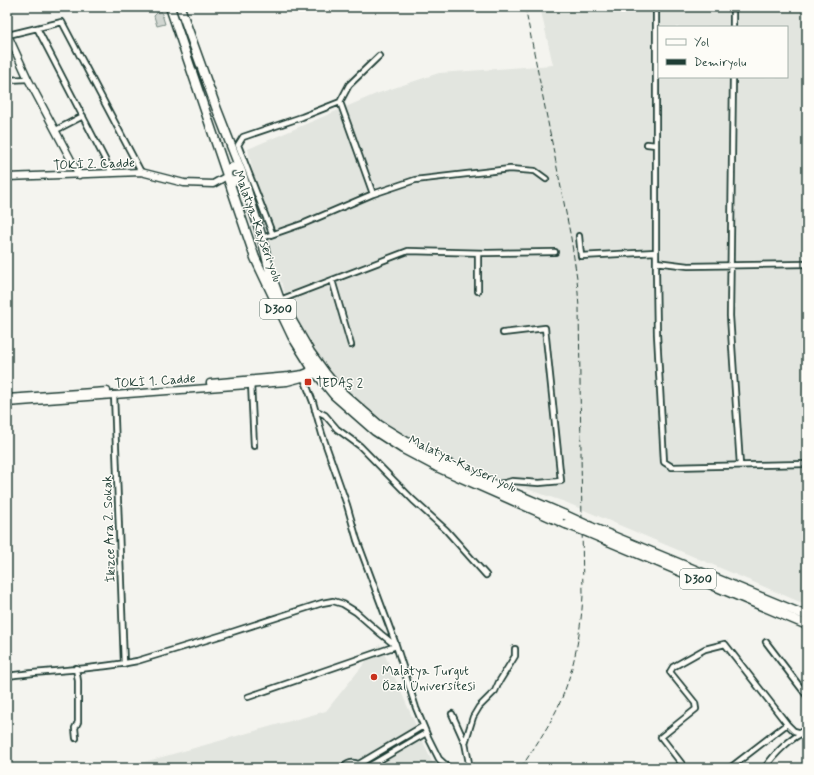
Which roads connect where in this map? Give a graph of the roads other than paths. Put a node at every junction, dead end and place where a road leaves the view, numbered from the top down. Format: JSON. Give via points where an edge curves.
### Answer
{"nodes":[{"id":1,"x":170,"y":7,"type":"edge"},
{"id":2,"x":180,"y":7,"type":"edge"},
{"id":3,"x":656,"y":7,"type":"edge"},
{"id":4,"x":733,"y":7,"type":"edge"},
{"id":5,"x":733,"y":26,"type":"edge"},
{"id":6,"x":37,"y":28,"type":"junction"},
{"id":7,"x":8,"y":34,"type":"edge"},
{"id":8,"x":379,"y":56,"type":"dead end"},
{"id":9,"x":732,"y":78,"type":"edge"},
{"id":10,"x":28,"y":79,"type":"junction"},
{"id":11,"x":7,"y":80,"type":"edge"},
{"id":12,"x":340,"y":102,"type":"junction"},
{"id":13,"x":83,"y":116,"type":"junction"},
{"id":14,"x":56,"y":130,"type":"junction"},
{"id":15,"x":647,"y":144,"type":"dead end"},
{"id":16,"x":656,"y":145,"type":"junction"},
{"id":17,"x":241,"y":171,"type":"junction"},
{"id":18,"x":140,"y":172,"type":"junction"},
{"id":19,"x":112,"y":173,"type":"junction"},
{"id":20,"x":79,"y":175,"type":"junction"},
{"id":21,"x":227,"y":176,"type":"junction"},
{"id":22,"x":7,"y":177,"type":"edge"},
{"id":23,"x":546,"y":179,"type":"dead end"},
{"id":24,"x":373,"y":194,"type":"junction"},
{"id":25,"x":272,"y":234,"type":"junction"},
{"id":26,"x":579,"y":236,"type":"dead end"},
{"id":27,"x":262,"y":238,"type":"junction"},
{"id":28,"x":555,"y":252,"type":"dead end"},
{"id":29,"x":656,"y":252,"type":"junction"},
{"id":30,"x":478,"y":253,"type":"junction"},
{"id":31,"x":656,"y":262,"type":"junction"},
{"id":32,"x":807,"y":264,"type":"edge"},
{"id":33,"x":730,"y":265,"type":"junction"},
{"id":34,"x":332,"y":280,"type":"junction"},
{"id":35,"x":478,"y":291,"type":"dead end"},
{"id":36,"x":280,"y":300,"type":"junction"},
{"id":37,"x":503,"y":333,"type":"dead end"},
{"id":38,"x":351,"y":345,"type":"dead end"},
{"id":39,"x":315,"y":371,"type":"junction"},
{"id":40,"x":303,"y":376,"type":"junction"},
{"id":41,"x":251,"y":382,"type":"junction"},
{"id":42,"x":114,"y":394,"type":"junction"},
{"id":43,"x":7,"y":398,"type":"edge"},
{"id":44,"x":7,"y":403,"type":"edge"},
{"id":45,"x":315,"y":410,"type":"junction"},
{"id":46,"x":254,"y":446,"type":"dead end"},
{"id":47,"x":807,"y":464,"type":"edge"},
{"id":48,"x":740,"y":465,"type":"junction"},
{"id":49,"x":495,"y":484,"type":"junction"},
{"id":50,"x":565,"y":520,"type":"junction"},
{"id":51,"x":590,"y":530,"type":"junction"},
{"id":52,"x":486,"y":574,"type":"dead end"},
{"id":53,"x":807,"y":616,"type":"edge"},
{"id":54,"x":807,"y":625,"type":"edge"},
{"id":55,"x":766,"y":642,"type":"dead end"},
{"id":56,"x":396,"y":646,"type":"junction"},
{"id":57,"x":515,"y":649,"type":"dead end"},
{"id":58,"x":124,"y":664,"type":"junction"},
{"id":59,"x":76,"y":668,"type":"junction"},
{"id":60,"x":7,"y":676,"type":"edge"},
{"id":61,"x":807,"y":696,"type":"edge"},
{"id":62,"x":248,"y":697,"type":"dead end"},
{"id":63,"x":452,"y":714,"type":"dead end"},
{"id":64,"x":787,"y":724,"type":"junction"},
{"id":65,"x":423,"y":726,"type":"junction"},
{"id":66,"x":804,"y":732,"type":"edge"},
{"id":67,"x":426,"y":733,"type":"junction"},
{"id":68,"x":76,"y":738,"type":"dead end"},
{"id":69,"x":465,"y":743,"type":"junction"},
{"id":70,"x":360,"y":766,"type":"edge"},
{"id":71,"x":343,"y":768,"type":"edge"},
{"id":72,"x":366,"y":768,"type":"edge"},
{"id":73,"x":449,"y":768,"type":"edge"},
{"id":74,"x":470,"y":768,"type":"edge"},
{"id":75,"x":685,"y":768,"type":"edge"},
{"id":76,"x":730,"y":768,"type":"edge"},
{"id":77,"x":765,"y":768,"type":"edge"}],
"edges":[{"from":1,"to":21,"type":"highway","name":"Malatya-Kayseri yolu","number":"D300"},
{"from":2,"to":17,"type":"highway","number":"D300"},
{"from":3,"to":16,"type":"street"},
{"from":4,"to":5,"type":"street"},
{"from":6,"to":7,"type":"street"},
{"from":6,"to":13,"type":"street"},
{"from":6,"to":18,"type":"street","via":[[62,22]]},
{"from":7,"to":10,"type":"main road"},
{"from":8,"to":12,"type":"street","via":[[349,85]]},
{"from":9,"to":33,"type":"street"},
{"from":10,"to":11,"type":"street"},
{"from":10,"to":14,"type":"main road"},
{"from":12,"to":24,"type":"street"},
{"from":12,"to":25,"type":"street","via":[[243,137],[238,145]]},
{"from":13,"to":14,"type":"street"},
{"from":13,"to":19,"type":"street"},
{"from":14,"to":20,"type":"main road"},
{"from":15,"to":16,"type":"street"},
{"from":16,"to":29,"type":"street"},
{"from":17,"to":21,"type":"highway","via":[[233,167],[229,169]]},
{"from":17,"to":27,"type":"highway","number":"D300"},
{"from":18,"to":19,"type":"main road","name":"TOKİ 2. Cadde"},
{"from":18,"to":21,"type":"main road","name":"TOKİ 2. Cadde","via":[[184,183],[213,184]]},
{"from":19,"to":20,"type":"main road","name":"TOKİ 2. Cadde"},
{"from":20,"to":22,"type":"main road","name":"TOKİ 2. Cadde"},
{"from":21,"to":39,"type":"highway","name":"Malatya-Kayseri yolu","number":"D300","via":[[255,258],[292,336]]},
{"from":23,"to":24,"type":"street","via":[[535,171],[510,169],[415,180]]},
{"from":24,"to":25,"type":"street"},
{"from":25,"to":27,"type":"street"},
{"from":26,"to":29,"type":"street","via":[[581,256]]},
{"from":27,"to":36,"type":"highway","number":"D300"},
{"from":28,"to":30,"type":"street"},
{"from":29,"to":31,"type":"street"},
{"from":30,"to":34,"type":"street","via":[[408,251]]},
{"from":30,"to":35,"type":"street"},
{"from":31,"to":33,"type":"street","via":[[688,266]]},
{"from":31,"to":48,"type":"street","via":[[664,462],[672,467]]},
{"from":32,"to":33,"type":"street"},
{"from":33,"to":48,"type":"street","via":[[730,316]]},
{"from":34,"to":36,"type":"street"},
{"from":34,"to":38,"type":"street"},
{"from":36,"to":49,"type":"highway","number":"D300","via":[[326,374],[340,391],[379,425],[418,449]]},
{"from":37,"to":49,"type":"street","via":[[545,328],[561,481],[512,481]]},
{"from":39,"to":40,"type":"main road"},
{"from":39,"to":50,"type":"highway","name":"Malatya-Kayseri yolu","number":"D300","via":[[334,395],[369,426],[403,449],[437,467]]},
{"from":40,"to":41,"type":"main road","name":"TOKİ 1. Cadde"},
{"from":40,"to":45,"type":"street"},
{"from":41,"to":42,"type":"main road","name":"TOKİ 1. Cadde"},
{"from":41,"to":43,"type":"main road","name":"TOKİ 1. Cadde"},
{"from":41,"to":46,"type":"street"},
{"from":42,"to":44,"type":"main road","name":"TOKİ 1. Cadde"},
{"from":42,"to":58,"type":"street","name":"İkizce Ara 2. Sokak"},
{"from":45,"to":52,"type":"street","via":[[325,415],[337,429],[360,446],[446,530]]},
{"from":45,"to":56,"type":"street","via":[[357,540]]},
{"from":47,"to":48,"type":"street"},
{"from":49,"to":50,"type":"highway","number":"D300"},
{"from":50,"to":51,"type":"highway","name":"Malatya-Kayseri yolu","number":"D300","bridge":true},
{"from":51,"to":53,"type":"highway","number":"D300"},
{"from":51,"to":54,"type":"highway","name":"Malatya-Kayseri yolu","number":"D300"},
{"from":55,"to":61,"type":"street"},
{"from":56,"to":58,"type":"street","via":[[356,612],[334,601]]},
{"from":56,"to":62,"type":"street"},
{"from":56,"to":65,"type":"street"},
{"from":57,"to":69,"type":"street","via":[[514,656],[495,691],[473,717]]},
{"from":58,"to":59,"type":"street"},
{"from":59,"to":60,"type":"street"},
{"from":59,"to":68,"type":"street"},
{"from":63,"to":69,"type":"street"},
{"from":64,"to":66,"type":"street","via":[[794,731]]},
{"from":64,"to":75,"type":"street","via":[[725,644],[705,649],[673,667],[670,672],[695,703],[696,709],[661,737]]},
{"from":64,"to":76,"type":"street"},
{"from":65,"to":67,"type":"street"},
{"from":65,"to":70,"type":"street"},
{"from":66,"to":77,"type":"street","via":[[783,748]]},
{"from":67,"to":72,"type":"street"},
{"from":67,"to":73,"type":"street","via":[[439,759]]},
{"from":69,"to":74,"type":"street"},
{"from":70,"to":71,"type":"street","via":[[352,762]]}]}
